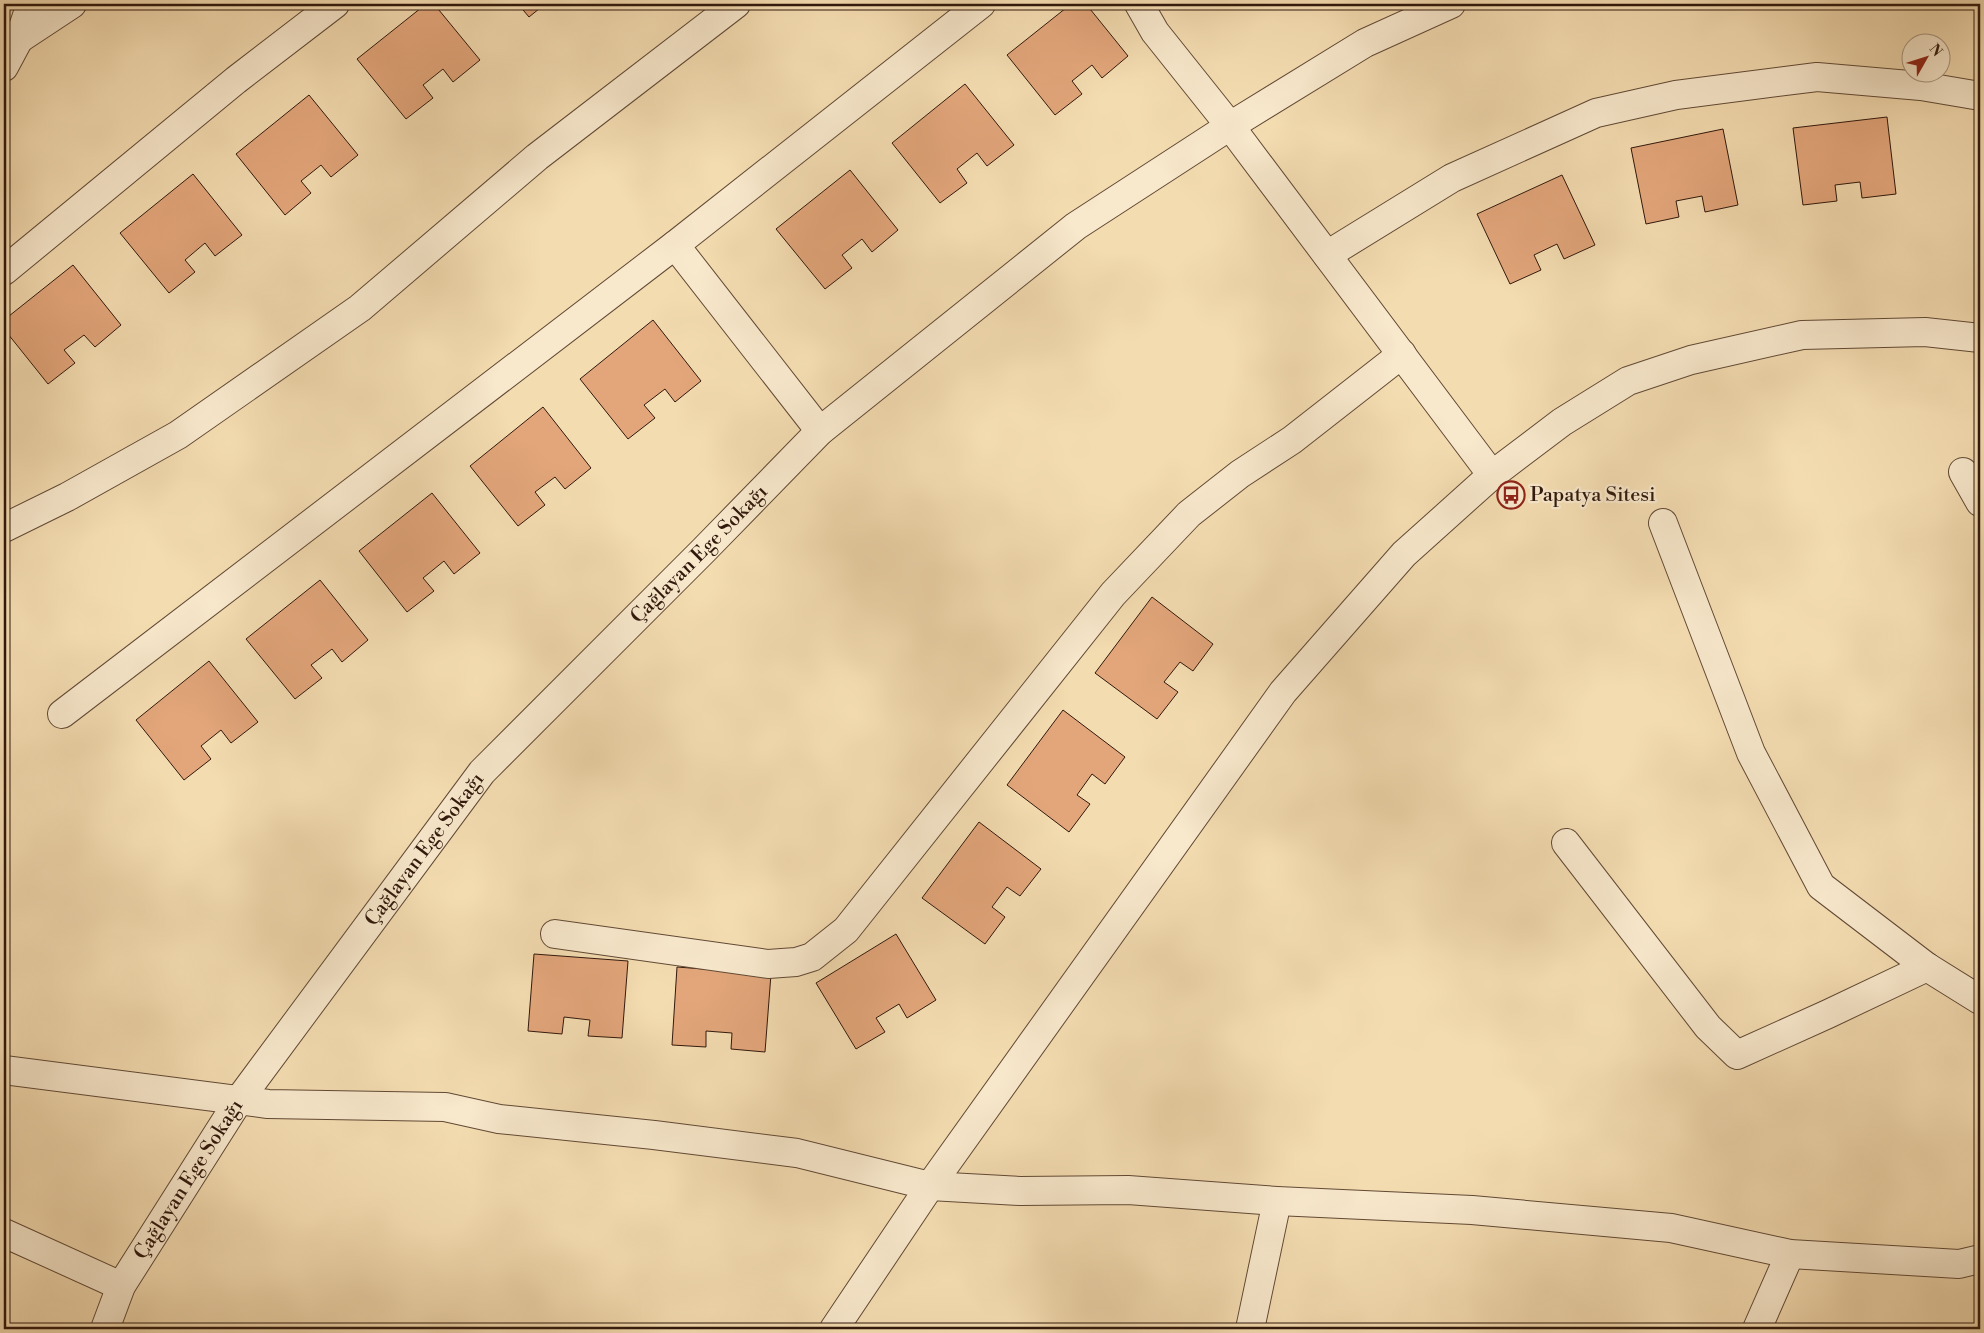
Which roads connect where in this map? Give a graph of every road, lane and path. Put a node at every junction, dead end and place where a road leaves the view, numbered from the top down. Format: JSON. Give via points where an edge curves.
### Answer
{"nodes":[{"id":1,"x":31,"y":4,"type":"edge"},
{"id":2,"x":72,"y":4,"type":"edge"},
{"id":3,"x":336,"y":4,"type":"edge"},
{"id":4,"x":736,"y":4,"type":"edge"},
{"id":5,"x":981,"y":4,"type":"edge"},
{"id":6,"x":1139,"y":4,"type":"edge"},
{"id":7,"x":1451,"y":4,"type":"edge"},
{"id":8,"x":11,"y":36,"type":"edge"},
{"id":9,"x":4,"y":66,"type":"edge"},
{"id":10,"x":1980,"y":96,"type":"edge"},
{"id":11,"x":1230,"y":126,"type":"junction"},
{"id":12,"x":675,"y":244,"type":"junction"},
{"id":13,"x":1327,"y":255,"type":"junction"},
{"id":14,"x":4,"y":270,"type":"edge"},
{"id":15,"x":1980,"y":338,"type":"edge"},
{"id":16,"x":1402,"y":354,"type":"junction"},
{"id":17,"x":820,"y":431,"type":"junction"},
{"id":18,"x":1963,"y":472,"type":"dead end"},
{"id":19,"x":1492,"y":475,"type":"junction"},
{"id":20,"x":1980,"y":502,"type":"edge"},
{"id":21,"x":1663,"y":522,"type":"dead end"},
{"id":22,"x":4,"y":528,"type":"edge"},
{"id":23,"x":62,"y":714,"type":"dead end"},
{"id":24,"x":1566,"y":843,"type":"dead end"},
{"id":25,"x":555,"y":934,"type":"dead end"},
{"id":26,"x":1926,"y":967,"type":"junction"},
{"id":27,"x":1980,"y":1000,"type":"edge"},
{"id":28,"x":4,"y":1070,"type":"edge"},
{"id":29,"x":239,"y":1100,"type":"junction"},
{"id":30,"x":930,"y":1186,"type":"junction"},
{"id":31,"x":1278,"y":1201,"type":"junction"},
{"id":32,"x":4,"y":1233,"type":"edge"},
{"id":33,"x":1790,"y":1254,"type":"junction"},
{"id":34,"x":1980,"y":1259,"type":"edge"},
{"id":35,"x":121,"y":1286,"type":"junction"},
{"id":36,"x":105,"y":1329,"type":"edge"},
{"id":37,"x":834,"y":1329,"type":"edge"},
{"id":38,"x":1250,"y":1329,"type":"edge"},
{"id":39,"x":1757,"y":1329,"type":"edge"}],
"edges":[{"from":1,"to":8,"type":"street"},
{"from":2,"to":8,"type":"street"},
{"from":3,"to":14,"type":"street","via":[[229,86]]},
{"from":4,"to":22,"type":"street","via":[[537,157],[360,308],[178,435]]},
{"from":5,"to":12,"type":"street"},
{"from":6,"to":11,"type":"street","via":[[1155,32]]},
{"from":7,"to":11,"type":"street","name":"Çağlayan Ege Sokağı","via":[[1365,43]]},
{"from":8,"to":9,"type":"street"},
{"from":10,"to":13,"type":"street","via":[[1921,86],[1818,77],[1676,95],[1596,114],[1452,178]]},
{"from":11,"to":13,"type":"street"},
{"from":11,"to":17,"type":"street","name":"Çağlayan Ege Sokağı","via":[[1076,226]]},
{"from":12,"to":17,"type":"street"},
{"from":12,"to":23,"type":"street"},
{"from":13,"to":16,"type":"street"},
{"from":15,"to":19,"type":"street","via":[[1925,332],[1802,335],[1691,360],[1628,381],[1562,422]]},
{"from":16,"to":19,"type":"street"},
{"from":16,"to":25,"type":"street","via":[[1292,440],[1240,474],[1189,514],[1112,594],[846,930],[812,957],[768,964]]},
{"from":17,"to":29,"type":"street","name":"Çağlayan Ege Sokağı","via":[[482,772]]},
{"from":18,"to":20,"type":"street"},
{"from":19,"to":30,"type":"street","via":[[1404,554],[1283,692]]},
{"from":21,"to":26,"type":"street","via":[[1751,753],[1821,886]]},
{"from":24,"to":26,"type":"street","via":[[1708,1027],[1737,1056]]},
{"from":26,"to":27,"type":"street"},
{"from":28,"to":29,"type":"street"},
{"from":29,"to":30,"type":"street","via":[[268,1104],[445,1107],[500,1119],[797,1153]]},
{"from":29,"to":35,"type":"street","name":"Çağlayan Ege Sokağı"},
{"from":30,"to":31,"type":"street","via":[[1020,1191],[1128,1190]]},
{"from":30,"to":37,"type":"street"},
{"from":31,"to":33,"type":"street","via":[[1472,1210],[1671,1228]]},
{"from":31,"to":38,"type":"street"},
{"from":32,"to":35,"type":"street"},
{"from":33,"to":34,"type":"street","via":[[1959,1264]]},
{"from":33,"to":39,"type":"street"},
{"from":35,"to":36,"type":"street","name":"Çağlayan Ege Sokağı"}]}
